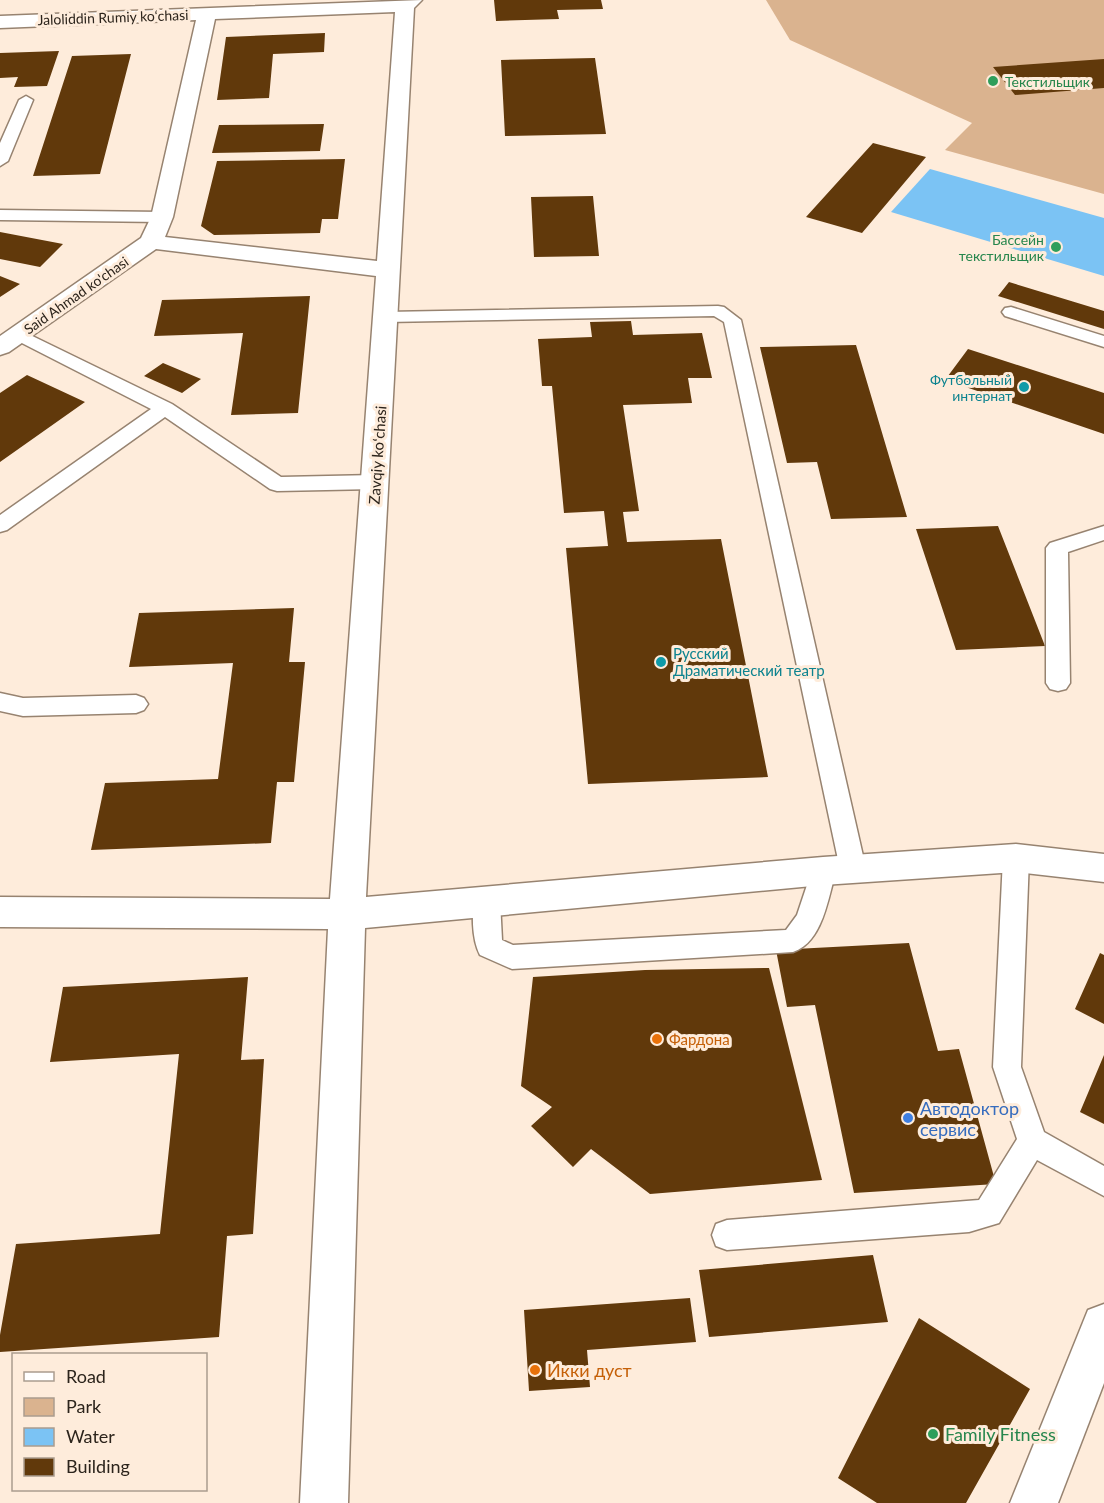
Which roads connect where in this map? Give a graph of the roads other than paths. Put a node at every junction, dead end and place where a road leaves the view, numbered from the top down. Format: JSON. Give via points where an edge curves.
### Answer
{"nodes":[{"id":1,"x":408,"y":2,"type":"edge"},
{"id":2,"x":207,"y":13,"type":"junction"},
{"id":3,"x":0,"y":22,"type":"edge"},
{"id":4,"x":26,"y":100,"type":"dead end"},
{"id":5,"x":0,"y":161,"type":"edge"},
{"id":6,"x":0,"y":215,"type":"edge"},
{"id":7,"x":162,"y":217,"type":"junction"},
{"id":8,"x":151,"y":242,"type":"junction"},
{"id":9,"x":389,"y":270,"type":"junction"},
{"id":10,"x":1011,"y":312,"type":"dead end"},
{"id":11,"x":386,"y":317,"type":"junction"},
{"id":12,"x":10,"y":341,"type":"edge"},
{"id":13,"x":1104,"y":342,"type":"edge"},
{"id":14,"x":165,"y":408,"type":"junction"},
{"id":15,"x":375,"y":482,"type":"junction"},
{"id":16,"x":0,"y":525,"type":"edge"},
{"id":17,"x":1104,"y":533,"type":"edge"},
{"id":18,"x":1058,"y":683,"type":"dead end"},
{"id":19,"x":0,"y":702,"type":"edge"},
{"id":20,"x":136,"y":704,"type":"dead end"},
{"id":21,"x":1016,"y":858,"type":"junction"},
{"id":22,"x":1104,"y":868,"type":"edge"},
{"id":23,"x":838,"y":870,"type":"junction"},
{"id":24,"x":487,"y":901,"type":"junction"},
{"id":25,"x":0,"y":912,"type":"edge"},
{"id":26,"x":347,"y":914,"type":"junction"},
{"id":27,"x":1032,"y":1141,"type":"junction"},
{"id":28,"x":1104,"y":1182,"type":"edge"},
{"id":29,"x":728,"y":1235,"type":"dead end"},
{"id":30,"x":1104,"y":1326,"type":"edge"},
{"id":31,"x":324,"y":1503,"type":"edge"},
{"id":32,"x":1034,"y":1503,"type":"edge"}],
"edges":[{"from":1,"to":2,"type":"street","name":"Jaloliddin Rumiy koʻchasi"},
{"from":1,"to":9,"type":"street","name":"Zavqiy koʻchasi"},
{"from":2,"to":3,"type":"street","name":"Jaloliddin Rumiy koʻchasi"},
{"from":2,"to":7,"type":"street"},
{"from":4,"to":5,"type":"lane"},
{"from":6,"to":7,"type":"lane"},
{"from":7,"to":8,"type":"street"},
{"from":8,"to":9,"type":"street"},
{"from":8,"to":12,"type":"street","name":"Said Ahmad ko'chasi"},
{"from":9,"to":11,"type":"street","name":"Zavqiy koʻchasi"},
{"from":10,"to":13,"type":"lane"},
{"from":11,"to":15,"type":"street","name":"Zavqiy koʻchasi"},
{"from":11,"to":23,"type":"lane","via":[[718,311],[732,320]]},
{"from":12,"to":14,"type":"lane"},
{"from":14,"to":15,"type":"lane","via":[[277,484]]},
{"from":14,"to":16,"type":"lane"},
{"from":15,"to":26,"type":"street","name":"Zavqiy koʻchasi"},
{"from":17,"to":18,"type":"lane","via":[[1057,548]]},
{"from":19,"to":20,"type":"lane","via":[[23,707]]},
{"from":21,"to":22,"type":"street"},
{"from":21,"to":23,"type":"street"},
{"from":21,"to":27,"type":"lane","via":[[1007,1067]]},
{"from":23,"to":24,"type":"street"},
{"from":23,"to":24,"type":"lane","via":[[793,941],[512,957],[489,947]]},
{"from":24,"to":26,"type":"street"},
{"from":25,"to":26,"type":"street"},
{"from":26,"to":31,"type":"street","name":"Zavqiy koʻchasi"},
{"from":27,"to":28,"type":"lane"},
{"from":27,"to":29,"type":"lane","via":[[988,1213]]},
{"from":30,"to":32,"type":"street"}]}
